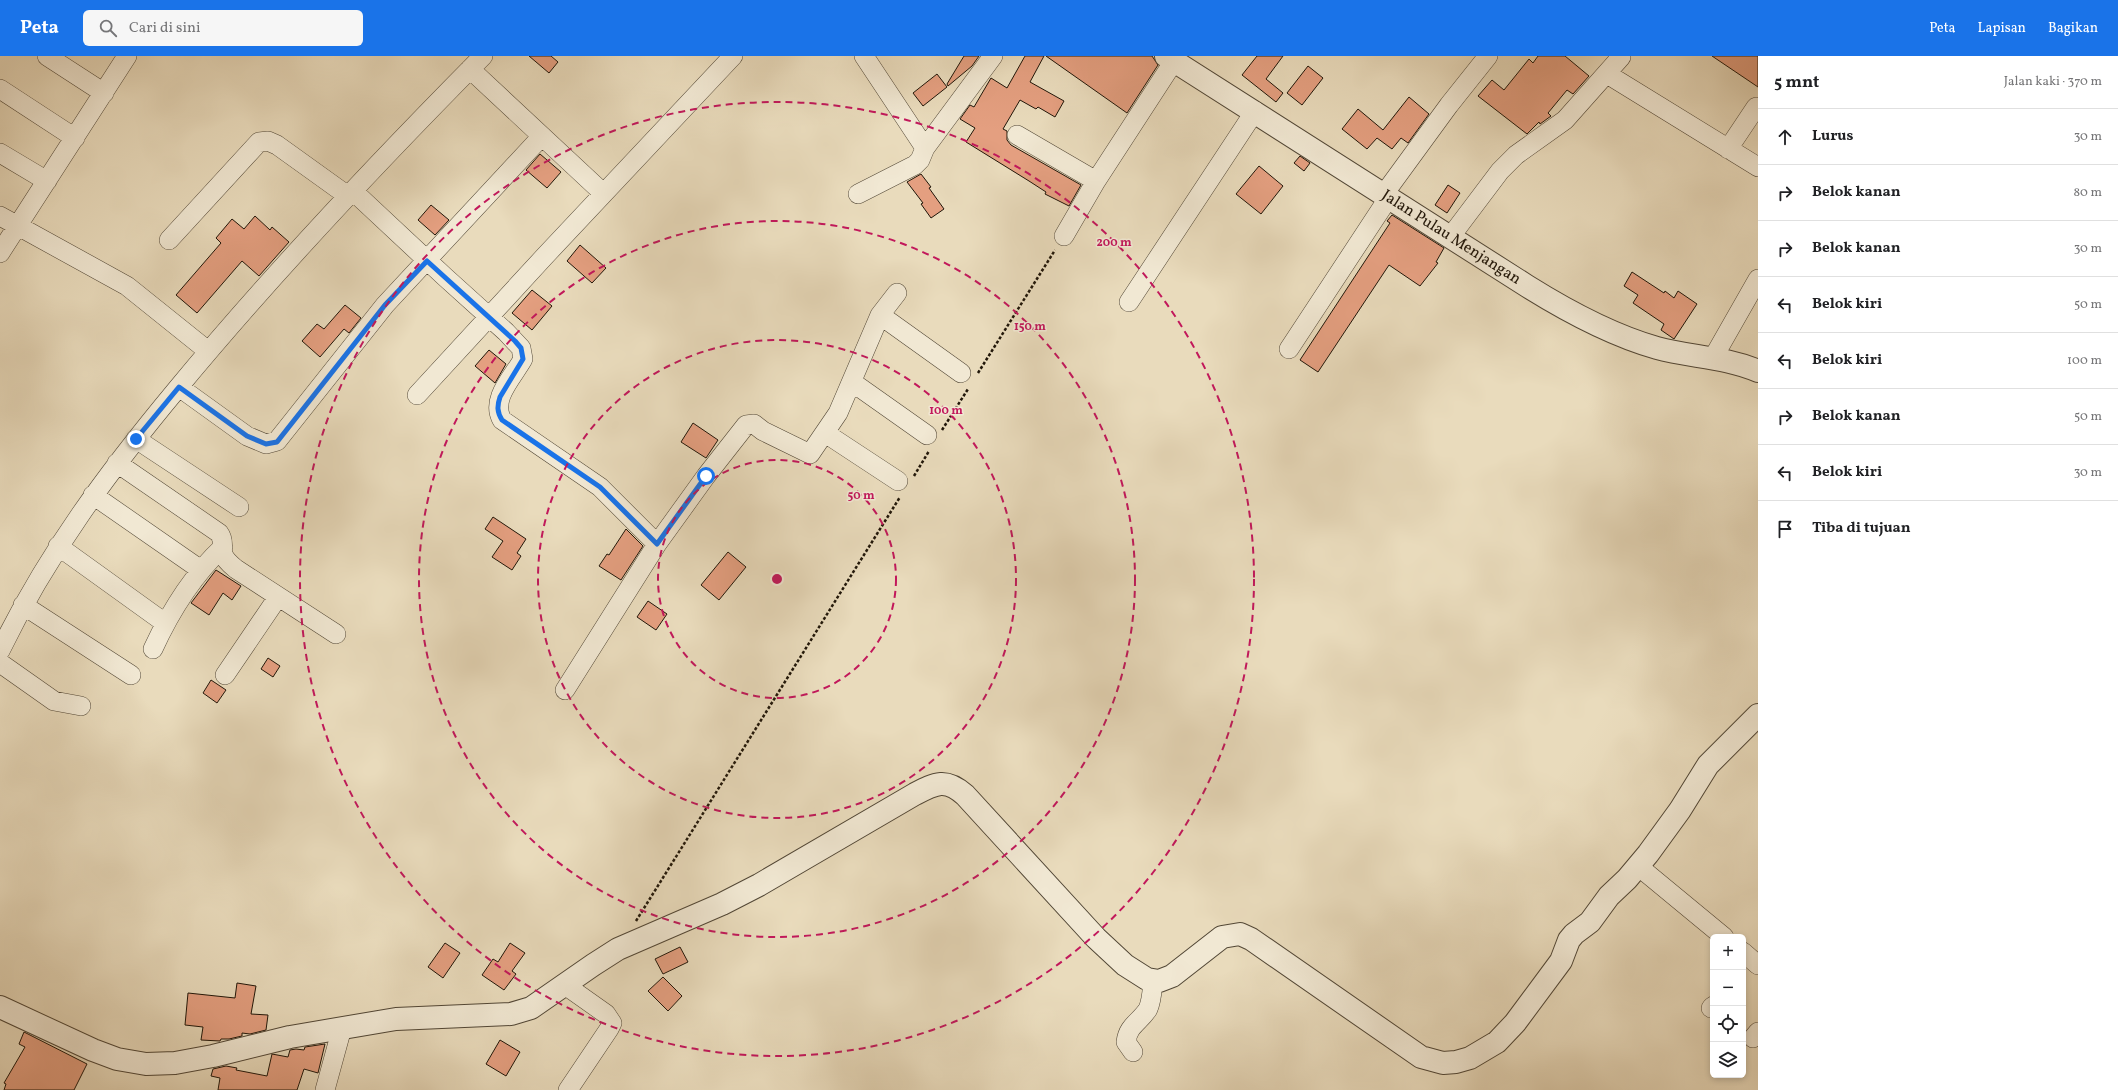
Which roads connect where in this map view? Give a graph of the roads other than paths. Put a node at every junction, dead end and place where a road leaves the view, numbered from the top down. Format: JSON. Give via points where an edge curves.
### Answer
{"nodes":[{"id":1,"x":47,"y":56,"type":"edge"},
{"id":2,"x":128,"y":56,"type":"edge"},
{"id":3,"x":733,"y":56,"type":"edge"},
{"id":4,"x":864,"y":56,"type":"edge"},
{"id":5,"x":993,"y":56,"type":"edge"},
{"id":6,"x":1488,"y":56,"type":"edge"},
{"id":7,"x":1621,"y":57,"type":"dead end"},
{"id":8,"x":1170,"y":59,"type":"edge"},
{"id":9,"x":476,"y":63,"type":"edge"},
{"id":10,"x":1607,"y":74,"type":"junction"},
{"id":11,"x":0,"y":88,"type":"edge"},
{"id":12,"x":104,"y":93,"type":"junction"},
{"id":13,"x":1756,"y":107,"type":"dead end"},
{"id":14,"x":1255,"y":111,"type":"junction"},
{"id":15,"x":1017,"y":135,"type":"dead end"},
{"id":16,"x":542,"y":136,"type":"junction"},
{"id":17,"x":75,"y":138,"type":"junction"},
{"id":18,"x":925,"y":148,"type":"junction"},
{"id":19,"x":1728,"y":149,"type":"junction"},
{"id":20,"x":0,"y":154,"type":"edge"},
{"id":21,"x":1758,"y":167,"type":"edge"},
{"id":22,"x":47,"y":181,"type":"junction"},
{"id":23,"x":1096,"y":181,"type":"junction"},
{"id":24,"x":351,"y":193,"type":"junction"},
{"id":25,"x":603,"y":193,"type":"junction"},
{"id":26,"x":858,"y":194,"type":"dead end"},
{"id":27,"x":1386,"y":196,"type":"junction"},
{"id":28,"x":0,"y":216,"type":"edge"},
{"id":29,"x":17,"y":226,"type":"junction"},
{"id":30,"x":1064,"y":236,"type":"road end"},
{"id":31,"x":1451,"y":236,"type":"junction"},
{"id":32,"x":169,"y":240,"type":"dead end"},
{"id":33,"x":0,"y":253,"type":"edge"},
{"id":34,"x":427,"y":261,"type":"junction"},
{"id":35,"x":1758,"y":279,"type":"edge"},
{"id":36,"x":897,"y":293,"type":"dead end"},
{"id":37,"x":1129,"y":302,"type":"dead end"},
{"id":38,"x":880,"y":315,"type":"junction"},
{"id":39,"x":489,"y":317,"type":"junction"},
{"id":40,"x":1289,"y":349,"type":"dead end"},
{"id":41,"x":208,"y":351,"type":"junction"},
{"id":42,"x":1713,"y":358,"type":"junction"},
{"id":43,"x":1758,"y":371,"type":"edge"},
{"id":44,"x":969,"y":378,"type":"road end"},
{"id":45,"x":852,"y":382,"type":"junction"},
{"id":46,"x":179,"y":387,"type":"junction"},
{"id":47,"x":417,"y":396,"type":"dead end"},
{"id":48,"x":825,"y":433,"type":"junction"},
{"id":49,"x":934,"y":437,"type":"road end"},
{"id":50,"x":136,"y":439,"type":"junction"},
{"id":51,"x":117,"y":463,"type":"junction"},
{"id":52,"x":905,"y":483,"type":"road end"},
{"id":53,"x":93,"y":495,"type":"junction"},
{"id":54,"x":239,"y":507,"type":"dead end"},
{"id":55,"x":657,"y":544,"type":"junction"},
{"id":56,"x":58,"y":546,"type":"junction"},
{"id":57,"x":223,"y":547,"type":"junction"},
{"id":58,"x":202,"y":570,"type":"junction"},
{"id":59,"x":278,"y":596,"type":"junction"},
{"id":60,"x":23,"y":605,"type":"junction"},
{"id":61,"x":165,"y":623,"type":"junction"},
{"id":62,"x":336,"y":634,"type":"dead end"},
{"id":63,"x":153,"y":648,"type":"dead end"},
{"id":64,"x":0,"y":651,"type":"edge"},
{"id":65,"x":0,"y":663,"type":"edge"},
{"id":66,"x":131,"y":675,"type":"dead end"},
{"id":67,"x":225,"y":675,"type":"dead end"},
{"id":68,"x":564,"y":690,"type":"dead end"},
{"id":69,"x":81,"y":706,"type":"dead end"},
{"id":70,"x":1758,"y":715,"type":"edge"},
{"id":71,"x":1638,"y":866,"type":"junction"},
{"id":72,"x":1720,"y":934,"type":"edge"},
{"id":73,"x":1153,"y":981,"type":"junction"},
{"id":74,"x":565,"y":985,"type":"junction"},
{"id":75,"x":0,"y":1007,"type":"edge"},
{"id":76,"x":342,"y":1028,"type":"junction"},
{"id":77,"x":1133,"y":1052,"type":"dead end"},
{"id":78,"x":324,"y":1090,"type":"edge"},
{"id":79,"x":568,"y":1090,"type":"edge"}],
"edges":[{"from":1,"to":12,"type":"street"},
{"from":2,"to":12,"type":"street"},
{"from":3,"to":25,"type":"street"},
{"from":4,"to":18,"type":"street"},
{"from":5,"to":18,"type":"street"},
{"from":6,"to":27,"type":"street","via":[[1449,106]]},
{"from":7,"to":10,"type":"street"},
{"from":8,"to":14,"type":"street","name":"Jalan Pulau Menjangan"},
{"from":8,"to":23,"type":"street"},
{"from":9,"to":16,"type":"street"},
{"from":9,"to":24,"type":"street"},
{"from":10,"to":19,"type":"street"},
{"from":10,"to":31,"type":"street","via":[[1565,120],[1516,155],[1500,171]]},
{"from":11,"to":17,"type":"street"},
{"from":12,"to":17,"type":"street"},
{"from":13,"to":19,"type":"street"},
{"from":14,"to":27,"type":"street","name":"Jalan Pulau Menjangan"},
{"from":14,"to":37,"type":"street"},
{"from":15,"to":23,"type":"street"},
{"from":16,"to":25,"type":"street"},
{"from":16,"to":34,"type":"street"},
{"from":17,"to":22,"type":"street"},
{"from":18,"to":26,"type":"street","via":[[924,154],[915,165]]},
{"from":19,"to":21,"type":"street"},
{"from":20,"to":22,"type":"street"},
{"from":22,"to":29,"type":"street"},
{"from":23,"to":30,"type":"street"},
{"from":24,"to":32,"type":"street","via":[[277,145],[259,142]]},
{"from":24,"to":34,"type":"street"},
{"from":24,"to":41,"type":"street","via":[[284,264]]},
{"from":25,"to":39,"type":"street"},
{"from":27,"to":31,"type":"street","name":"Jalan Pulau Menjangan"},
{"from":27,"to":40,"type":"street"},
{"from":28,"to":29,"type":"street"},
{"from":29,"to":33,"type":"street"},
{"from":29,"to":41,"type":"street","via":[[126,286]]},
{"from":31,"to":42,"type":"street","name":"Jalan Pulau Menjangan","via":[[1527,286],[1586,319],[1637,342]]},
{"from":34,"to":39,"type":"street"},
{"from":34,"to":46,"type":"street","via":[[385,305],[277,442],[266,444],[247,436]]},
{"from":35,"to":42,"type":"street"},
{"from":36,"to":38,"type":"street"},
{"from":38,"to":44,"type":"street"},
{"from":38,"to":45,"type":"street"},
{"from":39,"to":47,"type":"street"},
{"from":39,"to":55,"type":"street","via":[[515,341],[523,359],[500,397],[498,413],[502,420],[600,487]]},
{"from":41,"to":46,"type":"street"},
{"from":42,"to":43,"type":"street","name":"Jalan Pulau Menjangan"},
{"from":45,"to":48,"type":"street","via":[[838,413]]},
{"from":45,"to":49,"type":"street"},
{"from":46,"to":50,"type":"street"},
{"from":48,"to":52,"type":"street"},
{"from":48,"to":55,"type":"street","via":[[810,454],[754,424],[746,425]]},
{"from":50,"to":51,"type":"street"},
{"from":50,"to":54,"type":"street"},
{"from":51,"to":53,"type":"street"},
{"from":51,"to":57,"type":"street","via":[[219,533]]},
{"from":53,"to":56,"type":"street"},
{"from":53,"to":58,"type":"street"},
{"from":55,"to":68,"type":"street"},
{"from":56,"to":60,"type":"street"},
{"from":56,"to":61,"type":"street"},
{"from":57,"to":58,"type":"street"},
{"from":57,"to":59,"type":"street","via":[[223,554],[228,562]]},
{"from":58,"to":61,"type":"street"},
{"from":59,"to":62,"type":"street"},
{"from":59,"to":67,"type":"street"},
{"from":60,"to":64,"type":"street"},
{"from":60,"to":66,"type":"street"},
{"from":61,"to":63,"type":"street"},
{"from":65,"to":69,"type":"street","via":[[54,701]]},
{"from":70,"to":71,"type":"street","via":[[1708,765],[1680,810]]},
{"from":71,"to":72,"type":"street"},
{"from":71,"to":73,"type":"street","via":[[1608,896],[1590,922],[1569,940],[1561,961],[1502,1037],[1484,1051],[1456,1062],[1443,1063],[1421,1057],[1251,939],[1240,934],[1222,937],[1172,976]]},
{"from":73,"to":74,"type":"street","via":[[1138,974],[1107,949],[958,788],[941,783],[915,794],[722,904],[618,949]]},
{"from":73,"to":77,"type":"street","via":[[1152,997],[1147,1009],[1127,1033],[1126,1042]]},
{"from":74,"to":76,"type":"street","via":[[531,1008],[511,1014],[396,1019]]},
{"from":74,"to":79,"type":"street","via":[[606,1014],[612,1023]]},
{"from":75,"to":76,"type":"street","via":[[93,1050],[117,1059],[146,1064],[175,1064],[290,1037]]},
{"from":76,"to":78,"type":"street"}]}
